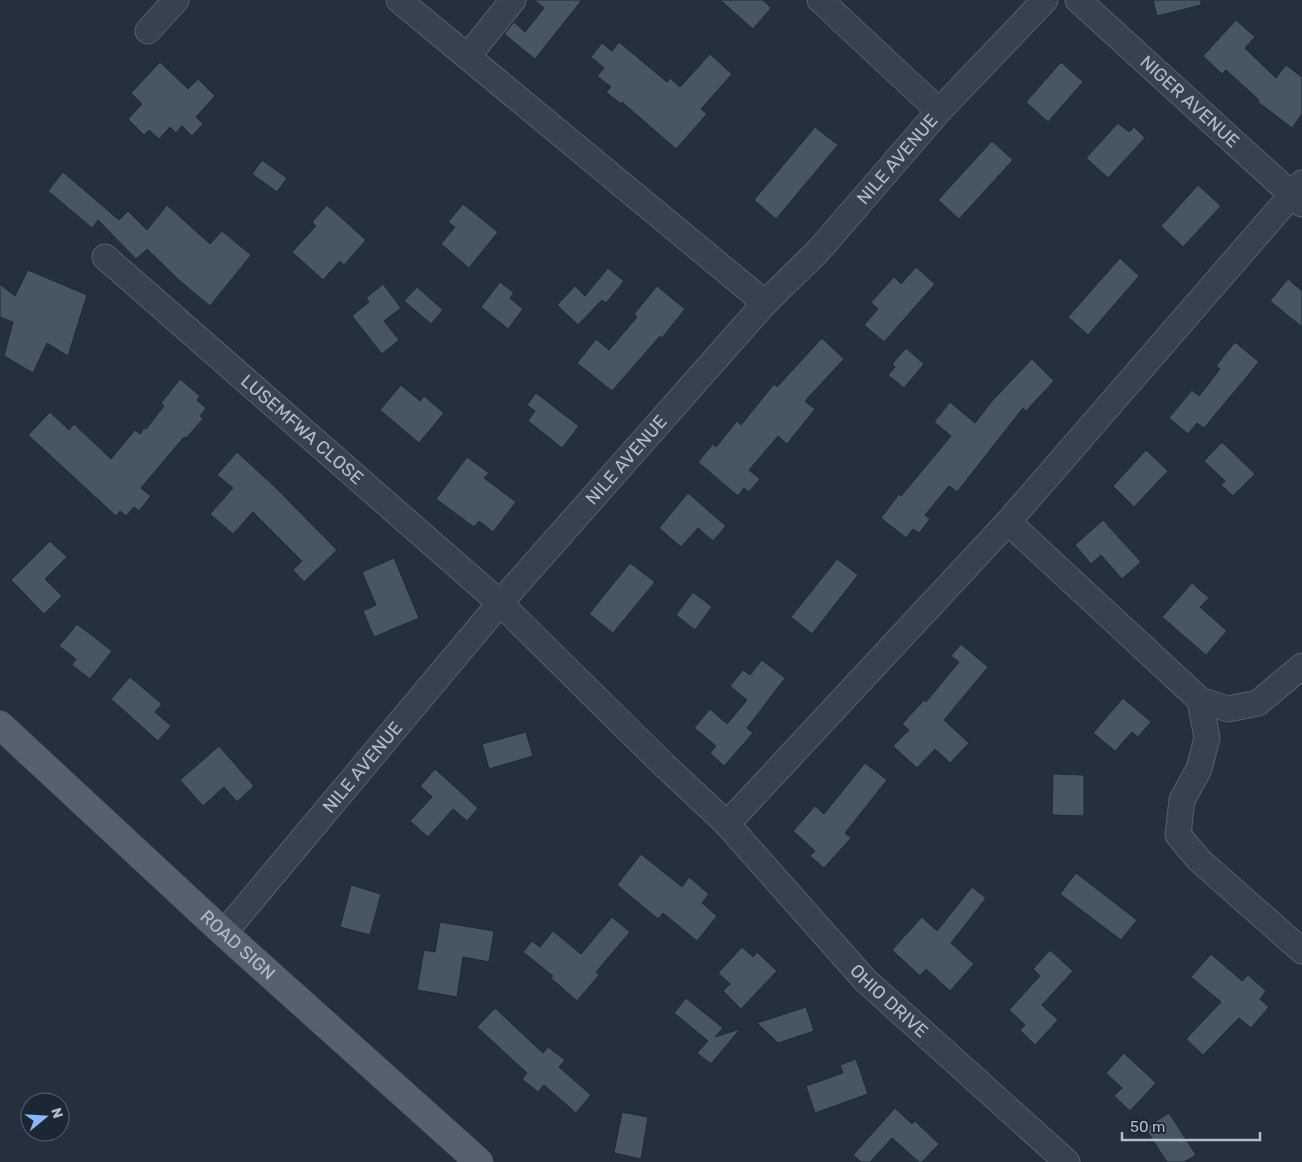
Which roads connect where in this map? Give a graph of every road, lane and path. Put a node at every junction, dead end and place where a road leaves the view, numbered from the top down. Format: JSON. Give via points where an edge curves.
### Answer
{"nodes":[{"id":1,"x":176,"y":0,"type":"edge"},
{"id":2,"x":399,"y":0,"type":"edge"},
{"id":3,"x":513,"y":0,"type":"edge"},
{"id":4,"x":820,"y":0,"type":"edge"},
{"id":5,"x":1045,"y":0,"type":"edge"},
{"id":6,"x":1078,"y":0,"type":"edge"},
{"id":7,"x":148,"y":31,"type":"dead end"},
{"id":8,"x":468,"y":56,"type":"junction"},
{"id":9,"x":938,"y":111,"type":"junction"},
{"id":10,"x":1298,"y":194,"type":"edge"},
{"id":11,"x":105,"y":257,"type":"dead end"},
{"id":12,"x":765,"y":303,"type":"junction"},
{"id":13,"x":1008,"y":522,"type":"junction"},
{"id":14,"x":500,"y":603,"type":"junction"},
{"id":15,"x":1302,"y":666,"type":"edge"},
{"id":16,"x":1200,"y":700,"type":"junction"},
{"id":17,"x":0,"y":725,"type":"edge"},
{"id":18,"x":727,"y":824,"type":"junction"},
{"id":19,"x":224,"y":934,"type":"junction"},
{"id":20,"x":1302,"y":952,"type":"edge"},
{"id":21,"x":479,"y":1162,"type":"edge"},
{"id":22,"x":1067,"y":1162,"type":"edge"}],
"edges":[{"from":1,"to":7,"type":"street"},
{"from":2,"to":8,"type":"street"},
{"from":3,"to":8,"type":"street"},
{"from":4,"to":9,"type":"street"},
{"from":5,"to":9,"type":"street","name":"NILE AVENUE"},
{"from":6,"to":10,"type":"street","name":"NIGER AVENUE"},
{"from":8,"to":12,"type":"street"},
{"from":9,"to":12,"type":"street","name":"NILE AVENUE","via":[[819,250]]},
{"from":10,"to":13,"type":"street"},
{"from":11,"to":14,"type":"street","name":"LUSEMFWA CLOSE"},
{"from":12,"to":14,"type":"street","name":"NILE AVENUE"},
{"from":13,"to":16,"type":"street"},
{"from":13,"to":18,"type":"street"},
{"from":14,"to":18,"type":"street","name":"LUSEMFWA CLOSE"},
{"from":14,"to":19,"type":"street","name":"NILE AVENUE"},
{"from":15,"to":16,"type":"street","via":[[1258,703],[1228,709]]},
{"from":16,"to":20,"type":"street","via":[[1207,738],[1199,769],[1182,800],[1178,835],[1199,860]]},
{"from":17,"to":19,"type":"main road","name":"ROAD SIGN"},
{"from":18,"to":22,"type":"street","name":"OHIO DRIVE","via":[[865,980]]},
{"from":19,"to":21,"type":"main road","name":"ROAD SIGN"}]}
